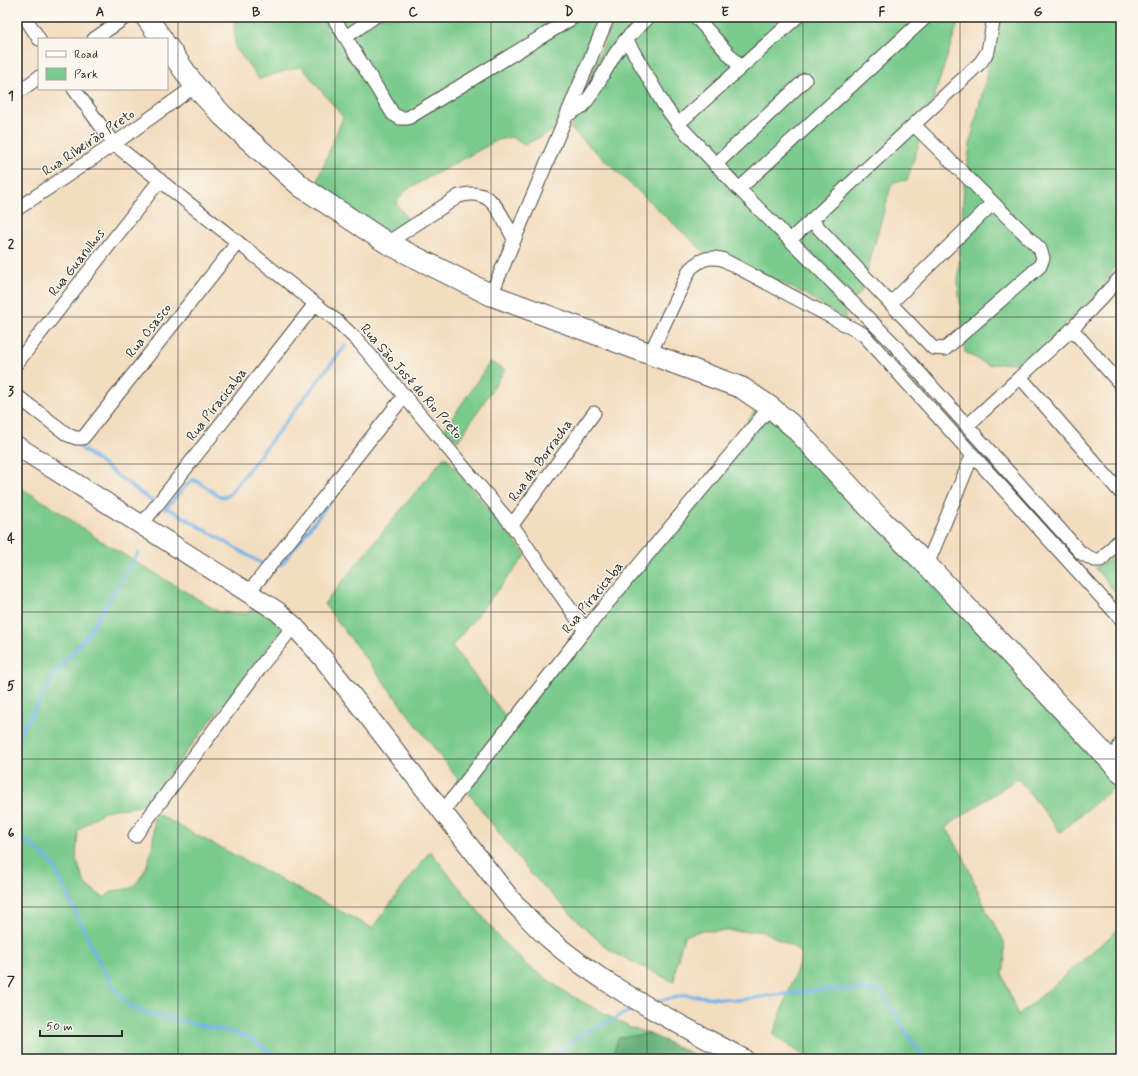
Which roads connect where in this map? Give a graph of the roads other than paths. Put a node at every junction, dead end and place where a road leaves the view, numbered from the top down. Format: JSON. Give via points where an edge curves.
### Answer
{"nodes":[{"id":1,"x":25,"y":17,"type":"edge"},
{"id":2,"x":126,"y":17,"type":"edge"},
{"id":3,"x":146,"y":17,"type":"edge"},
{"id":4,"x":334,"y":17,"type":"edge"},
{"id":5,"x":374,"y":17,"type":"edge"},
{"id":6,"x":574,"y":17,"type":"edge"},
{"id":7,"x":608,"y":17,"type":"edge"},
{"id":8,"x":649,"y":17,"type":"edge"},
{"id":9,"x":696,"y":17,"type":"edge"},
{"id":10,"x":926,"y":17,"type":"edge"},
{"id":11,"x":994,"y":17,"type":"edge"},
{"id":12,"x":793,"y":18,"type":"edge"},
{"id":13,"x":346,"y":37,"type":"junction"},
{"id":14,"x":38,"y":38,"type":"edge"},
{"id":15,"x":95,"y":38,"type":"edge"},
{"id":16,"x":161,"y":38,"type":"edge"},
{"id":17,"x":626,"y":39,"type":"junction"},
{"id":18,"x":168,"y":47,"type":"edge"},
{"id":19,"x":740,"y":67,"type":"junction"},
{"id":20,"x":38,"y":78,"type":"edge"},
{"id":21,"x":805,"y":80,"type":"dead end"},
{"id":22,"x":195,"y":86,"type":"junction"},
{"id":23,"x":75,"y":90,"type":"edge"},
{"id":24,"x":17,"y":93,"type":"edge"},
{"id":25,"x":567,"y":115,"type":"junction"},
{"id":26,"x":678,"y":124,"type":"junction"},
{"id":27,"x":914,"y":125,"type":"junction"},
{"id":28,"x":114,"y":144,"type":"junction"},
{"id":29,"x":715,"y":165,"type":"junction"},
{"id":30,"x":160,"y":180,"type":"junction"},
{"id":31,"x":739,"y":189,"type":"junction"},
{"id":32,"x":993,"y":203,"type":"junction"},
{"id":33,"x":17,"y":209,"type":"edge"},
{"id":34,"x":811,"y":220,"type":"junction"},
{"id":35,"x":514,"y":239,"type":"junction"},
{"id":36,"x":790,"y":240,"type":"junction"},
{"id":37,"x":238,"y":242,"type":"junction"},
{"id":38,"x":387,"y":242,"type":"junction"},
{"id":39,"x":1121,"y":277,"type":"edge"},
{"id":40,"x":491,"y":295,"type":"junction"},
{"id":41,"x":891,"y":303,"type":"junction"},
{"id":42,"x":315,"y":304,"type":"junction"},
{"id":43,"x":1072,"y":329,"type":"junction"},
{"id":44,"x":863,"y":334,"type":"junction"},
{"id":45,"x":892,"y":342,"type":"junction"},
{"id":46,"x":650,"y":354,"type":"junction"},
{"id":47,"x":17,"y":363,"type":"edge"},
{"id":48,"x":1021,"y":378,"type":"junction"},
{"id":49,"x":1121,"y":385,"type":"edge"},
{"id":50,"x":405,"y":395,"type":"junction"},
{"id":51,"x":17,"y":396,"type":"edge"},
{"id":52,"x":770,"y":407,"type":"junction"},
{"id":53,"x":594,"y":413,"type":"dead end"},
{"id":54,"x":967,"y":426,"type":"junction"},
{"id":55,"x":17,"y":446,"type":"edge"},
{"id":56,"x":972,"y":456,"type":"junction"},
{"id":57,"x":1121,"y":493,"type":"edge"},
{"id":58,"x":142,"y":524,"type":"junction"},
{"id":59,"x":512,"y":526,"type":"junction"},
{"id":60,"x":1121,"y":538,"type":"edge"},
{"id":61,"x":927,"y":565,"type":"junction"},
{"id":62,"x":249,"y":592,"type":"junction"},
{"id":63,"x":1121,"y":619,"type":"edge"},
{"id":64,"x":294,"y":626,"type":"junction"},
{"id":65,"x":585,"y":630,"type":"junction"},
{"id":66,"x":1121,"y":743,"type":"edge"},
{"id":67,"x":1116,"y":768,"type":"edge"},
{"id":68,"x":443,"y":811,"type":"junction"},
{"id":69,"x":134,"y":836,"type":"dead end"},
{"id":70,"x":744,"y":1059,"type":"edge"}],
"edges":[{"from":1,"to":14,"type":"street"},
{"from":2,"to":15,"type":"street"},
{"from":3,"to":16,"type":"main road"},
{"from":4,"to":13,"type":"street"},
{"from":5,"to":13,"type":"street"},
{"from":6,"to":13,"type":"street","via":[[408,118],[400,118],[393,114]]},
{"from":7,"to":25,"type":"street"},
{"from":8,"to":17,"type":"street"},
{"from":9,"to":19,"type":"street"},
{"from":10,"to":31,"type":"street"},
{"from":11,"to":27,"type":"street","via":[[988,51],[982,62]]},
{"from":12,"to":19,"type":"street"},
{"from":17,"to":25,"type":"street","via":[[583,106]]},
{"from":17,"to":26,"type":"street","via":[[664,105]]},
{"from":18,"to":22,"type":"main road"},
{"from":19,"to":26,"type":"street"},
{"from":20,"to":24,"type":"street"},
{"from":21,"to":29,"type":"street"},
{"from":22,"to":28,"type":"street","name":"Rua Ribeirão Preto"},
{"from":22,"to":38,"type":"main road","via":[[223,116],[302,187]]},
{"from":23,"to":28,"type":"street","name":"Rua São José do Rio Preto"},
{"from":25,"to":35,"type":"street"},
{"from":26,"to":29,"type":"street"},
{"from":27,"to":32,"type":"street"},
{"from":27,"to":34,"type":"street"},
{"from":28,"to":30,"type":"street","name":"Rua São José do Rio Preto"},
{"from":28,"to":33,"type":"street","name":"Rua Ribeirão Preto"},
{"from":29,"to":31,"type":"street"},
{"from":30,"to":37,"type":"street","name":"Rua São José do Rio Preto"},
{"from":30,"to":47,"type":"street","name":"Rua Guarulhos"},
{"from":31,"to":36,"type":"street"},
{"from":32,"to":41,"type":"street"},
{"from":32,"to":41,"type":"street","via":[[1040,249],[1043,258],[1040,266],[945,349],[933,348]]},
{"from":34,"to":36,"type":"street"},
{"from":34,"to":41,"type":"street"},
{"from":35,"to":38,"type":"street","via":[[494,203],[480,194],[470,193],[459,196]]},
{"from":35,"to":40,"type":"street"},
{"from":36,"to":45,"type":"street"},
{"from":37,"to":42,"type":"street","name":"Rua São José do Rio Preto"},
{"from":37,"to":51,"type":"street","name":"Rua Osasco","via":[[82,438],[68,435]]},
{"from":38,"to":40,"type":"main road"},
{"from":39,"to":43,"type":"street"},
{"from":40,"to":46,"type":"main road"},
{"from":42,"to":50,"type":"street","name":"Rua São José do Rio Preto","via":[[360,343]]},
{"from":42,"to":58,"type":"street","name":"Rua Piracicaba"},
{"from":43,"to":48,"type":"street"},
{"from":43,"to":49,"type":"street"},
{"from":44,"to":45,"type":"street"},
{"from":44,"to":46,"type":"street","via":[[722,259],[711,257],[699,260],[690,269]]},
{"from":44,"to":56,"type":"street"},
{"from":45,"to":54,"type":"street"},
{"from":46,"to":52,"type":"main road","via":[[742,388]]},
{"from":48,"to":54,"type":"street"},
{"from":48,"to":57,"type":"street"},
{"from":50,"to":59,"type":"street","name":"Rua São José do Rio Preto"},
{"from":50,"to":62,"type":"street"},
{"from":52,"to":61,"type":"main road","via":[[795,428]]},
{"from":52,"to":65,"type":"street","name":"Rua Piracicaba"},
{"from":53,"to":59,"type":"street","name":"Rua da Borracha"},
{"from":54,"to":60,"type":"street","via":[[1081,553],[1094,560],[1101,560]]},
{"from":55,"to":58,"type":"main road"},
{"from":56,"to":61,"type":"street"},
{"from":56,"to":63,"type":"street"},
{"from":58,"to":62,"type":"main road"},
{"from":59,"to":65,"type":"street","name":"Rua São José do Rio Preto"},
{"from":61,"to":67,"type":"main road"},
{"from":62,"to":64,"type":"main road"},
{"from":64,"to":68,"type":"main road","via":[[322,657]]},
{"from":64,"to":69,"type":"street"},
{"from":65,"to":68,"type":"street","name":"Rua Piracicaba"},
{"from":66,"to":67,"type":"street"},
{"from":68,"to":70,"type":"main road","via":[[512,900],[545,935],[583,966]]}]}
